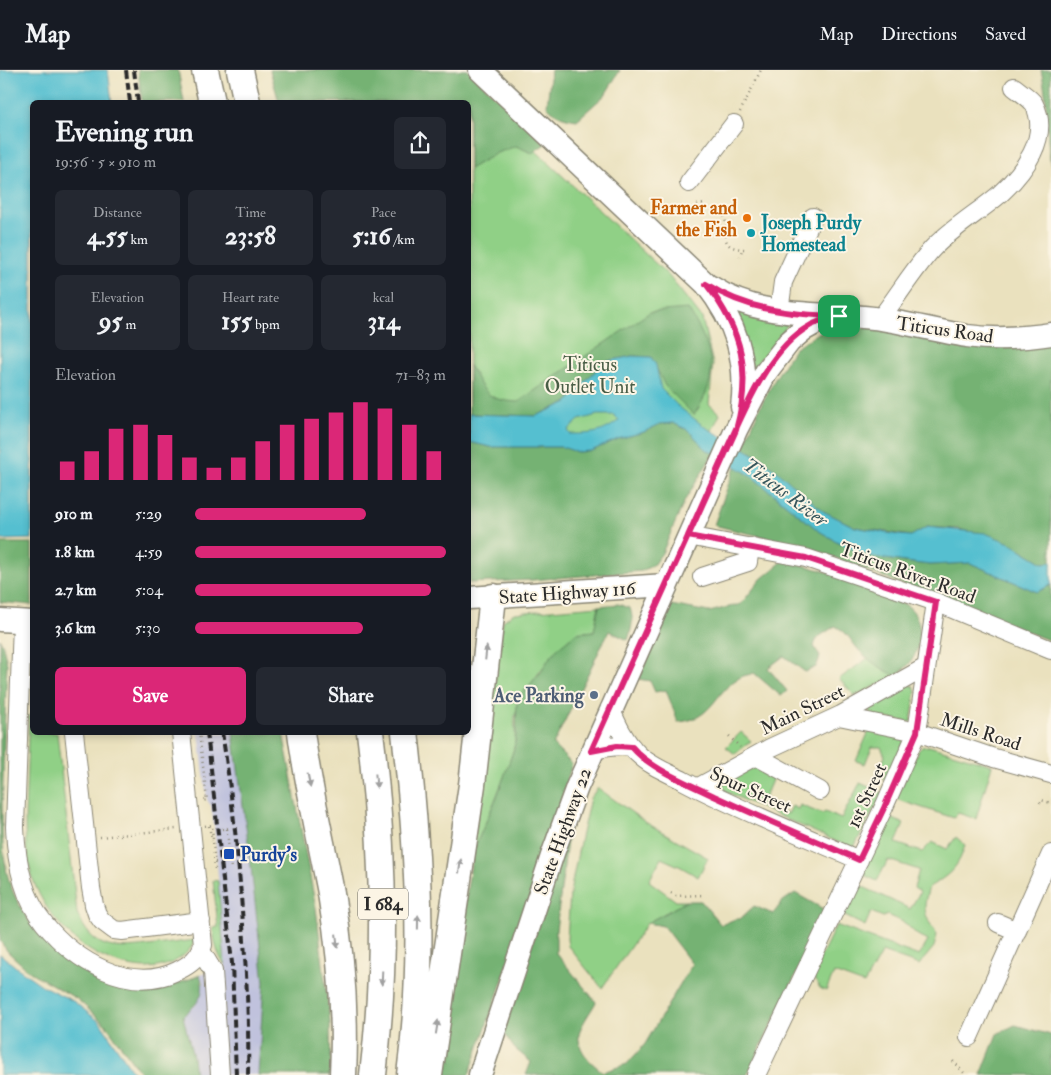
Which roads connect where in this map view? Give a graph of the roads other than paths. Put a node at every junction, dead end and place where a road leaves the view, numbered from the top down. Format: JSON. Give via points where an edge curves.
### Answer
{"nodes":[{"id":1,"x":205,"y":70,"type":"edge"},
{"id":2,"x":240,"y":70,"type":"edge"},
{"id":3,"x":480,"y":70,"type":"edge"},
{"id":4,"x":1014,"y":86,"type":"dead end"},
{"id":5,"x":212,"y":100,"type":"edge"},
{"id":6,"x":248,"y":100,"type":"edge"},
{"id":7,"x":734,"y":124,"type":"road end"},
{"id":8,"x":689,"y":183,"type":"dead end"},
{"id":9,"x":812,"y":218,"type":"dead end"},
{"id":10,"x":706,"y":284,"type":"junction"},
{"id":11,"x":779,"y":312,"type":"junction"},
{"id":12,"x":839,"y":316,"type":"junction"},
{"id":13,"x":880,"y":319,"type":"junction"},
{"id":14,"x":1051,"y":334,"type":"edge"},
{"id":15,"x":736,"y":430,"type":"junction"},
{"id":16,"x":688,"y":536,"type":"junction"},
{"id":17,"x":750,"y":547,"type":"junction"},
{"id":18,"x":702,"y":578,"type":"dead end"},
{"id":19,"x":666,"y":585,"type":"junction"},
{"id":20,"x":481,"y":597,"type":"edge"},
{"id":21,"x":936,"y":602,"type":"junction"},
{"id":22,"x":0,"y":620,"type":"edge"},
{"id":23,"x":28,"y":622,"type":"edge"},
{"id":24,"x":1051,"y":650,"type":"edge"},
{"id":25,"x":926,"y":667,"type":"junction"},
{"id":26,"x":610,"y":708,"type":"junction"},
{"id":27,"x":839,"y":716,"type":"junction"},
{"id":28,"x":917,"y":732,"type":"junction"},
{"id":29,"x":74,"y":735,"type":"edge"},
{"id":30,"x":181,"y":735,"type":"edge"},
{"id":31,"x":302,"y":735,"type":"edge"},
{"id":32,"x":370,"y":735,"type":"edge"},
{"id":33,"x":405,"y":735,"type":"edge"},
{"id":34,"x":632,"y":747,"type":"junction"},
{"id":35,"x":591,"y":751,"type":"junction"},
{"id":36,"x":756,"y":756,"type":"junction"},
{"id":37,"x":1051,"y":774,"type":"edge"},
{"id":38,"x":696,"y":788,"type":"junction"},
{"id":39,"x":820,"y":791,"type":"dead end"},
{"id":40,"x":1051,"y":854,"type":"edge"},
{"id":41,"x":859,"y":860,"type":"junction"},
{"id":42,"x":201,"y":921,"type":"junction"},
{"id":43,"x":998,"y":923,"type":"dead end"},
{"id":44,"x":1017,"y":931,"type":"junction"},
{"id":45,"x":201,"y":951,"type":"junction"},
{"id":46,"x":969,"y":1037,"type":"dead end"},
{"id":47,"x":220,"y":1075,"type":"edge"},
{"id":48,"x":344,"y":1075,"type":"edge"},
{"id":49,"x":374,"y":1075,"type":"edge"},
{"id":50,"x":410,"y":1075,"type":"edge"},
{"id":51,"x":429,"y":1075,"type":"edge"},
{"id":52,"x":480,"y":1075,"type":"edge"},
{"id":53,"x":756,"y":1075,"type":"edge"}],
"edges":[{"from":1,"to":5,"type":"highway"},
{"from":2,"to":6,"type":"highway"},
{"from":3,"to":10,"type":"main road"},
{"from":4,"to":13,"type":"street","via":[[1033,103],[1038,117],[1038,140],[1027,164],[1000,194],[932,249]]},
{"from":7,"to":8,"type":"street"},
{"from":9,"to":11,"type":"street","via":[[783,282]]},
{"from":10,"to":11,"type":"main road","name":"Titicus Road","via":[[741,302]]},
{"from":10,"to":15,"type":"main road","via":[[730,318],[741,352],[744,390]]},
{"from":11,"to":12,"type":"main road","name":"Titicus Road"},
{"from":12,"to":13,"type":"main road","name":"Titicus Road"},
{"from":12,"to":15,"type":"main road","name":"Titicus Road","via":[[819,320],[789,342],[766,372]]},
{"from":13,"to":14,"type":"main road","name":"Titicus Road","via":[[969,336]]},
{"from":15,"to":16,"type":"main road","name":"State Highway 22"},
{"from":16,"to":17,"type":"street","name":"Titicus River Road"},
{"from":16,"to":19,"type":"main road","name":"State Highway 22"},
{"from":17,"to":18,"type":"street","via":[[748,562]]},
{"from":17,"to":21,"type":"street","name":"Titicus River Road","via":[[806,558]]},
{"from":19,"to":20,"type":"main road","name":"State Highway 116"},
{"from":19,"to":26,"type":"main road","name":"State Highway 22"},
{"from":51,"to":20,"type":"highway","one_way":true,"via":[[472,785]]},
{"from":21,"to":24,"type":"street","name":"Titicus River Road"},
{"from":21,"to":25,"type":"street","name":"1st Street"},
{"from":22,"to":23,"type":"main road"},
{"from":23,"to":45,"type":"street","via":[[15,835],[18,862],[33,907],[56,936],[80,957],[119,975],[144,979],[164,976],[189,965]]},
{"from":25,"to":27,"type":"street","name":"Main Street"},
{"from":25,"to":28,"type":"street","name":"1st Street"},
{"from":26,"to":34,"type":"street","name":"Spur Street"},
{"from":26,"to":35,"type":"main road","name":"State Highway 22"},
{"from":27,"to":28,"type":"street","name":"Mills Road"},
{"from":27,"to":36,"type":"street","name":"Main Street"},
{"from":28,"to":37,"type":"street","name":"Mills Road"},
{"from":28,"to":41,"type":"street","name":"1st Street"},
{"from":29,"to":42,"type":"street","via":[[94,906],[102,921],[122,931]]},
{"from":30,"to":42,"type":"street"},
{"from":31,"to":48,"type":"highway","one_way":true,"via":[[337,937]]},
{"from":32,"to":49,"type":"highway","number":"I 684","one_way":true,"via":[[383,912],[382,980]]},
{"from":50,"to":33,"type":"highway","number":"I 684","one_way":true,"via":[[417,984],[418,912]]},
{"from":34,"to":35,"type":"street"},
{"from":34,"to":38,"type":"street","name":"Spur Street","via":[[652,764]]},
{"from":35,"to":52,"type":"main road","name":"State Highway 22"},
{"from":36,"to":38,"type":"street","name":"Main Street"},
{"from":36,"to":39,"type":"street"},
{"from":38,"to":41,"type":"street","name":"Spur Street"},
{"from":40,"to":44,"type":"street"},
{"from":41,"to":53,"type":"street","name":"1st Street"},
{"from":42,"to":45,"type":"street"},
{"from":43,"to":44,"type":"street"},
{"from":44,"to":46,"type":"street"},
{"from":45,"to":47,"type":"street","via":[[213,971]]}]}
